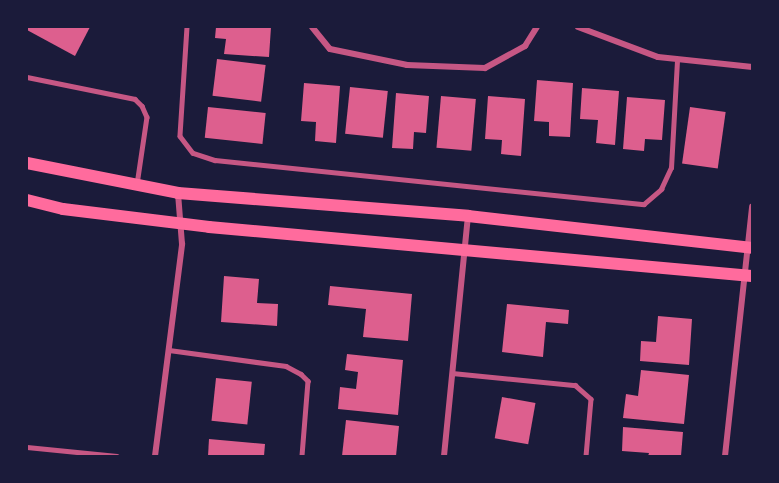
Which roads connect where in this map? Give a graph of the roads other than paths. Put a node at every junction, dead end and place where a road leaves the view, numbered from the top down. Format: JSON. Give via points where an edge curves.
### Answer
{"nodes":[{"id":1,"x":187,"y":27,"type":"edge"},
{"id":2,"x":312,"y":27,"type":"edge"},
{"id":3,"x":537,"y":27,"type":"edge"},
{"id":4,"x":578,"y":27,"type":"edge"},
{"id":5,"x":677,"y":60,"type":"junction"},
{"id":6,"x":752,"y":68,"type":"edge"},
{"id":7,"x":27,"y":77,"type":"edge"},
{"id":8,"x":27,"y":164,"type":"edge"},
{"id":9,"x":137,"y":186,"type":"junction"},
{"id":10,"x":178,"y":194,"type":"junction"},
{"id":11,"x":27,"y":200,"type":"edge"},
{"id":12,"x":752,"y":206,"type":"edge"},
{"id":13,"x":468,"y":216,"type":"junction"},
{"id":14,"x":180,"y":222,"type":"junction"},
{"id":15,"x":750,"y":247,"type":"edge"},
{"id":16,"x":465,"y":251,"type":"junction"},
{"id":17,"x":749,"y":276,"type":"edge"},
{"id":18,"x":169,"y":350,"type":"junction"},
{"id":19,"x":452,"y":373,"type":"junction"},
{"id":20,"x":27,"y":447,"type":"edge"},
{"id":21,"x":117,"y":456,"type":"edge"},
{"id":22,"x":155,"y":456,"type":"edge"},
{"id":23,"x":302,"y":456,"type":"edge"},
{"id":24,"x":444,"y":456,"type":"edge"},
{"id":25,"x":586,"y":456,"type":"edge"},
{"id":26,"x":725,"y":456,"type":"edge"}],
"edges":[{"from":1,"to":5,"type":"lane","via":[[180,136],[193,153],[226,162],[644,204],[661,189],[671,168]]},
{"from":2,"to":3,"type":"street","via":[[330,49],[407,65],[485,68],[525,46]]},
{"from":4,"to":5,"type":"street","via":[[658,57]]},
{"from":5,"to":6,"type":"street"},
{"from":7,"to":9,"type":"lane","via":[[135,99],[147,117]]},
{"from":8,"to":9,"type":"main road"},
{"from":9,"to":10,"type":"main road"},
{"from":10,"to":13,"type":"main road"},
{"from":10,"to":14,"type":"street"},
{"from":11,"to":14,"type":"main road","via":[[73,211]]},
{"from":12,"to":15,"type":"street"},
{"from":13,"to":15,"type":"main road"},
{"from":13,"to":16,"type":"street"},
{"from":14,"to":16,"type":"main road"},
{"from":14,"to":18,"type":"street","via":[[182,244]]},
{"from":15,"to":17,"type":"street"},
{"from":16,"to":17,"type":"main road"},
{"from":16,"to":19,"type":"street"},
{"from":17,"to":26,"type":"street"},
{"from":18,"to":22,"type":"street"},
{"from":18,"to":23,"type":"lane","via":[[286,366],[301,374],[308,381]]},
{"from":19,"to":24,"type":"street"},
{"from":19,"to":25,"type":"lane","via":[[575,385],[591,399]]},
{"from":20,"to":21,"type":"lane"}]}
